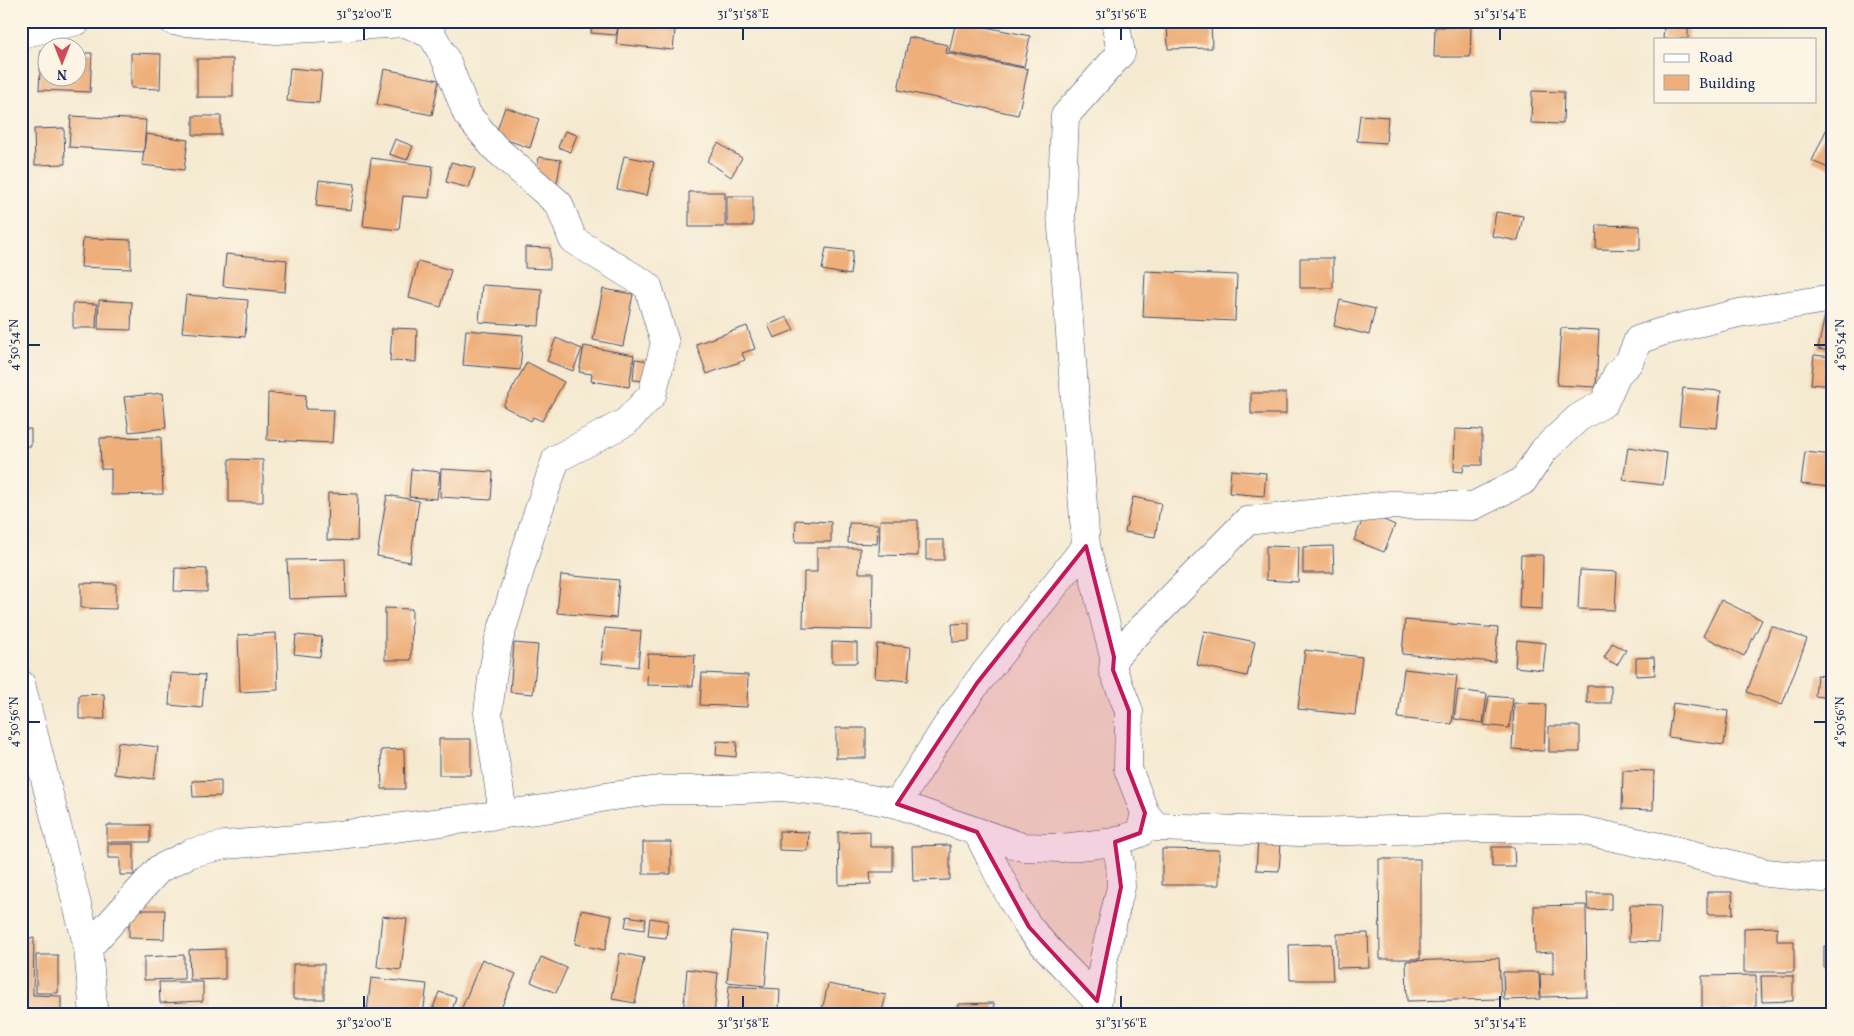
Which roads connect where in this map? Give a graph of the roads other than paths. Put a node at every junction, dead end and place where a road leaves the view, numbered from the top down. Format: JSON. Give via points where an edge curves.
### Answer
{"nodes":[{"id":1,"x":77,"y":21,"type":"edge"},
{"id":2,"x":174,"y":21,"type":"edge"},
{"id":3,"x":1115,"y":21,"type":"edge"},
{"id":4,"x":21,"y":34,"type":"edge"},
{"id":5,"x":1833,"y":298,"type":"edge"},
{"id":6,"x":1086,"y":546,"type":"junction"},
{"id":7,"x":1114,"y":657,"type":"junction"},
{"id":8,"x":21,"y":684,"type":"edge"},
{"id":9,"x":897,"y":804,"type":"junction"},
{"id":10,"x":1145,"y":812,"type":"junction"},
{"id":11,"x":503,"y":814,"type":"junction"},
{"id":12,"x":977,"y":832,"type":"junction"},
{"id":13,"x":1115,"y":842,"type":"junction"},
{"id":14,"x":1833,"y":876,"type":"edge"},
{"id":15,"x":88,"y":948,"type":"junction"},
{"id":16,"x":1096,"y":1008,"type":"edge"},
{"id":17,"x":94,"y":1015,"type":"edge"}],
"edges":[{"from":1,"to":4,"type":"street"},
{"from":2,"to":11,"type":"street","via":[[276,30],[406,23],[432,36],[447,62],[467,114],[494,147],[559,204],[574,240],[648,286],[666,343],[652,395],[626,422],[556,459],[498,643],[488,713]]},
{"from":3,"to":6,"type":"street","via":[[1121,53],[1065,116],[1061,214]]},
{"from":5,"to":7,"type":"street","via":[[1739,313],[1638,340],[1629,362],[1617,374],[1604,403],[1578,418],[1544,450],[1523,481],[1473,506],[1390,505],[1247,521]]},
{"from":6,"to":7,"type":"street"},
{"from":6,"to":9,"type":"street","via":[[977,683]]},
{"from":7,"to":10,"type":"street","via":[[1113,670],[1130,711],[1128,769]]},
{"from":8,"to":15,"type":"street"},
{"from":9,"to":11,"type":"street","via":[[783,787],[661,790]]},
{"from":9,"to":12,"type":"street"},
{"from":10,"to":13,"type":"street","via":[[1140,833]]},
{"from":10,"to":14,"type":"street","via":[[1156,828],[1300,832],[1493,828],[1580,830],[1766,873]]},
{"from":11,"to":15,"type":"street","via":[[331,836],[225,845],[190,853],[159,869]]},
{"from":12,"to":13,"type":"street","via":[[1022,846],[1061,848]]},
{"from":12,"to":16,"type":"street","via":[[1011,900],[1029,927],[1079,980]]},
{"from":13,"to":16,"type":"street","via":[[1121,887]]},
{"from":15,"to":17,"type":"street"}]}
